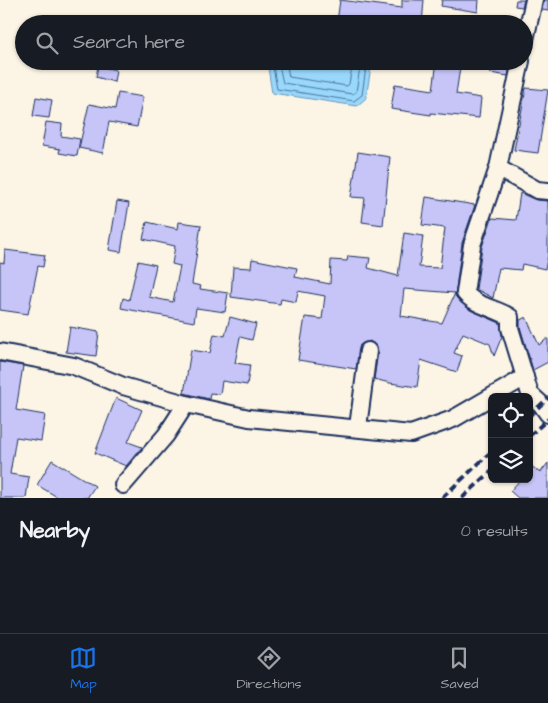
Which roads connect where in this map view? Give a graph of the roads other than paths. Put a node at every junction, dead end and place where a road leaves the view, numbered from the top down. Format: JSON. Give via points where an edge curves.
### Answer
{"nodes":[{"id":1,"x":534,"y":0,"type":"edge"},
{"id":2,"x":531,"y":15,"type":"edge"},
{"id":3,"x":519,"y":70,"type":"edge"},
{"id":4,"x":498,"y":168,"type":"junction"},
{"id":5,"x":548,"y":191,"type":"edge"},
{"id":6,"x":0,"y":352,"type":"edge"},
{"id":7,"x":368,"y":352,"type":"dead end"},
{"id":8,"x":525,"y":377,"type":"junction"},
{"id":9,"x":186,"y":404,"type":"junction"},
{"id":10,"x":548,"y":414,"type":"edge"},
{"id":11,"x":358,"y":428,"type":"junction"},
{"id":12,"x":123,"y":484,"type":"dead end"}],
"edges":[{"from":1,"to":2,"type":"street"},
{"from":3,"to":4,"type":"street"},
{"from":4,"to":5,"type":"street","via":[[537,190]]},
{"from":4,"to":8,"type":"street","via":[[472,244],[465,294],[472,301],[510,317],[510,328]]},
{"from":6,"to":9,"type":"street","via":[[74,366],[123,386]]},
{"from":7,"to":11,"type":"street"},
{"from":8,"to":10,"type":"street","via":[[530,394]]},
{"from":8,"to":11,"type":"street","via":[[453,419],[411,434]]},
{"from":9,"to":11,"type":"street","via":[[249,418]]},
{"from":9,"to":12,"type":"street","via":[[166,435]]}]}
